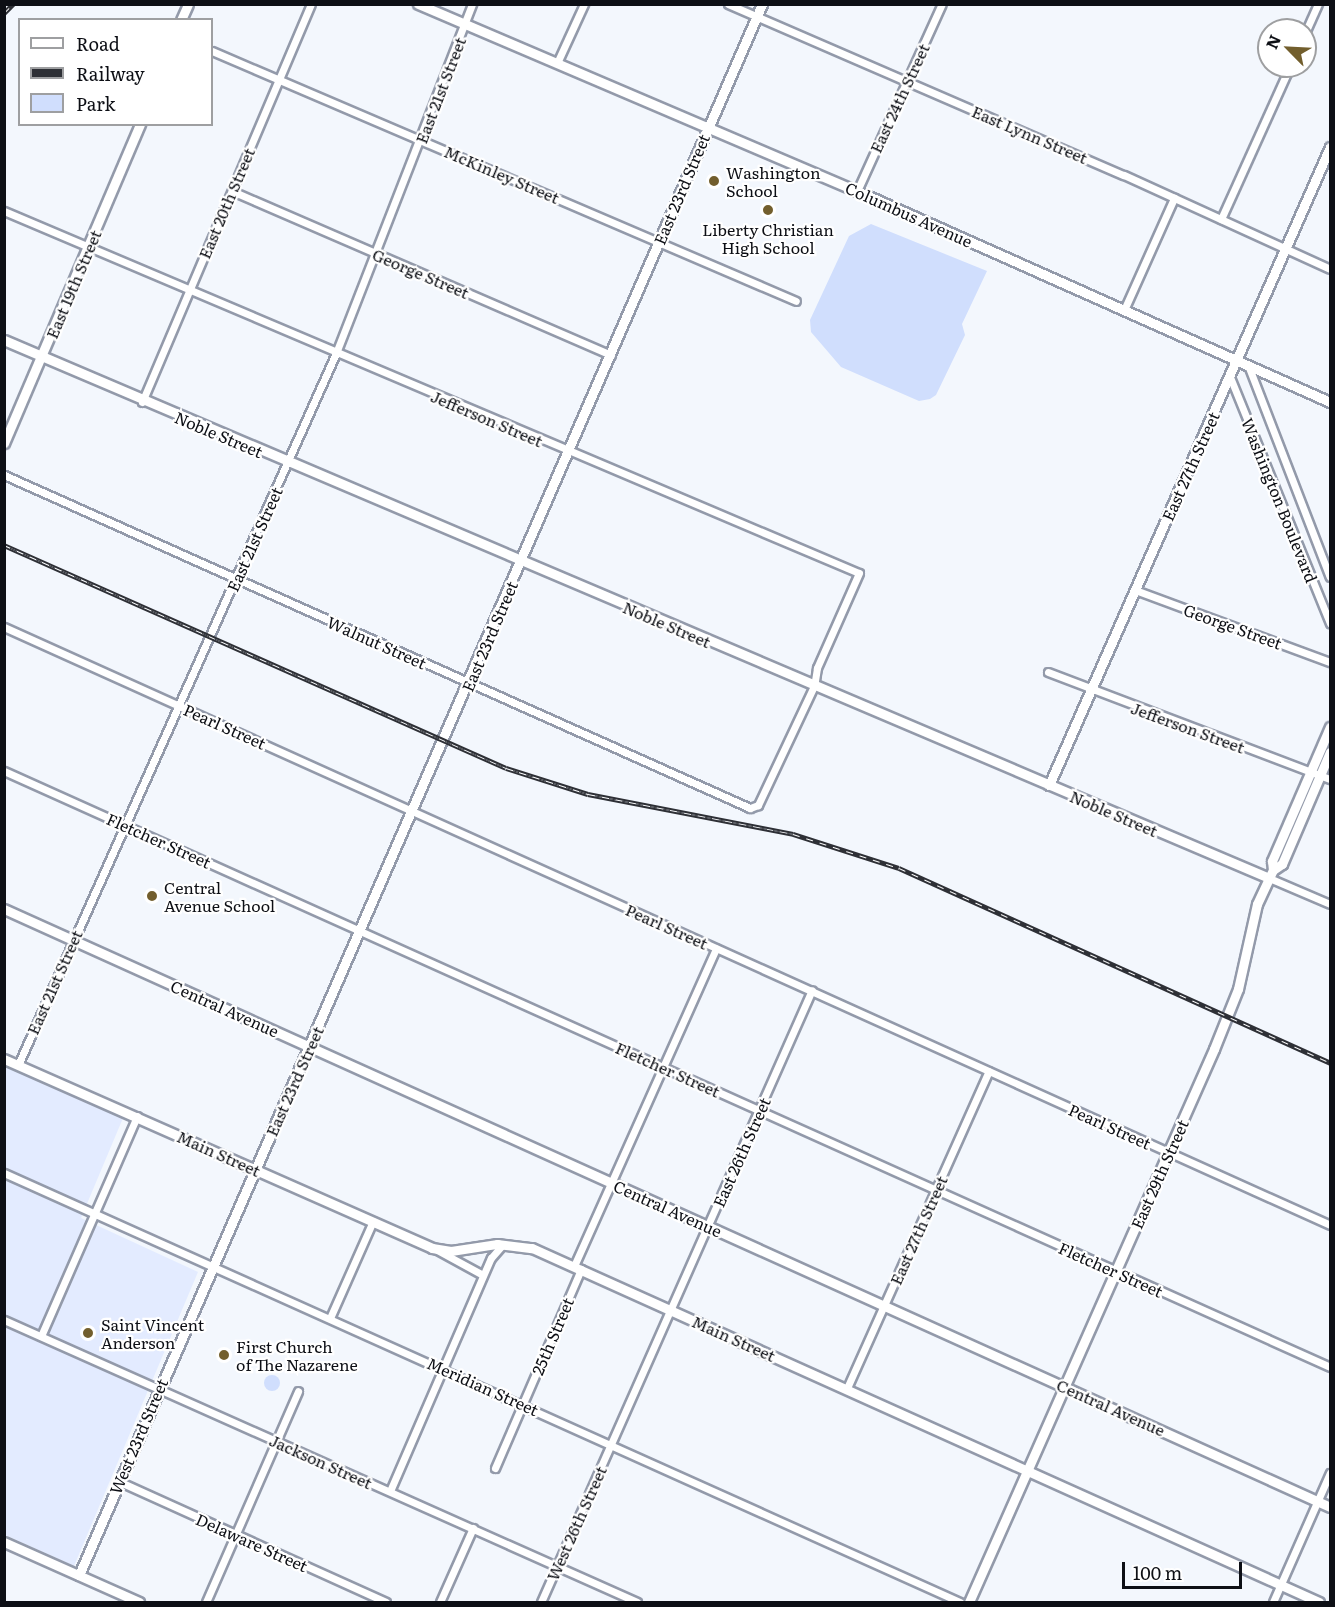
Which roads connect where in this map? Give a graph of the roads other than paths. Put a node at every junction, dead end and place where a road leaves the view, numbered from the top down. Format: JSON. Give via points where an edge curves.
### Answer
{"nodes":[{"id":1,"x":188,"y":4,"type":"edge"},
{"id":2,"x":311,"y":4,"type":"edge"},
{"id":3,"x":418,"y":4,"type":"edge"},
{"id":4,"x":472,"y":4,"type":"edge"},
{"id":5,"x":584,"y":4,"type":"edge"},
{"id":6,"x":728,"y":4,"type":"edge"},
{"id":7,"x":762,"y":4,"type":"edge"},
{"id":8,"x":942,"y":4,"type":"edge"},
{"id":9,"x":1318,"y":4,"type":"edge"},
{"id":10,"x":757,"y":17,"type":"junction"},
{"id":11,"x":182,"y":18,"type":"edge"},
{"id":12,"x":1312,"y":18,"type":"edge"},
{"id":13,"x":465,"y":24,"type":"junction"},
{"id":14,"x":213,"y":51,"type":"edge"},
{"id":15,"x":557,"y":63,"type":"junction"},
{"id":16,"x":1285,"y":78,"type":"edge"},
{"id":17,"x":279,"y":79,"type":"junction"},
{"id":18,"x":906,"y":81,"type":"junction"},
{"id":19,"x":139,"y":126,"type":"edge"},
{"id":20,"x":708,"y":127,"type":"junction"},
{"id":21,"x":421,"y":139,"type":"junction"},
{"id":22,"x":1330,"y":147,"type":"edge"},
{"id":23,"x":232,"y":191,"type":"junction"},
{"id":24,"x":857,"y":191,"type":"junction"},
{"id":25,"x":1174,"y":198,"type":"junction"},
{"id":26,"x":4,"y":211,"type":"edge"},
{"id":27,"x":1221,"y":219,"type":"junction"},
{"id":28,"x":658,"y":242,"type":"junction"},
{"id":29,"x":89,"y":246,"type":"junction"},
{"id":30,"x":1286,"y":249,"type":"junction"},
{"id":31,"x":376,"y":253,"type":"junction"},
{"id":32,"x":1330,"y":269,"type":"edge"},
{"id":33,"x":189,"y":291,"type":"junction"},
{"id":34,"x":796,"y":301,"type":"dead end"},
{"id":35,"x":1124,"y":310,"type":"junction"},
{"id":36,"x":4,"y":340,"type":"edge"},
{"id":37,"x":336,"y":353,"type":"junction"},
{"id":38,"x":611,"y":355,"type":"junction"},
{"id":39,"x":42,"y":358,"type":"junction"},
{"id":40,"x":1237,"y":360,"type":"junction"},
{"id":41,"x":1248,"y":365,"type":"junction"},
{"id":42,"x":1230,"y":377,"type":"junction"},
{"id":43,"x":142,"y":402,"type":"junction"},
{"id":44,"x":1330,"y":402,"type":"edge"},
{"id":45,"x":4,"y":443,"type":"edge"},
{"id":46,"x":568,"y":452,"type":"junction"},
{"id":47,"x":288,"y":462,"type":"junction"},
{"id":48,"x":4,"y":475,"type":"edge"},
{"id":49,"x":521,"y":562,"type":"junction"},
{"id":50,"x":1330,"y":577,"type":"edge"},
{"id":51,"x":237,"y":578,"type":"junction"},
{"id":52,"x":1135,"y":590,"type":"junction"},
{"id":53,"x":1330,"y":623,"type":"edge"},
{"id":54,"x":4,"y":627,"type":"edge"},
{"id":55,"x":1330,"y":662,"type":"edge"},
{"id":56,"x":1048,"y":672,"type":"dead end"},
{"id":57,"x":468,"y":683,"type":"junction"},
{"id":58,"x":814,"y":686,"type":"junction"},
{"id":59,"x":1091,"y":690,"type":"junction"},
{"id":60,"x":180,"y":706,"type":"junction"},
{"id":61,"x":1330,"y":727,"type":"edge"},
{"id":62,"x":1330,"y":752,"type":"edge"},
{"id":63,"x":4,"y":771,"type":"edge"},
{"id":64,"x":1316,"y":774,"type":"junction"},
{"id":65,"x":1330,"y":779,"type":"edge"},
{"id":66,"x":1049,"y":785,"type":"junction"},
{"id":67,"x":413,"y":812,"type":"junction"},
{"id":68,"x":125,"y":825,"type":"junction"},
{"id":69,"x":1271,"y":874,"type":"junction"},
{"id":70,"x":1330,"y":904,"type":"edge"},
{"id":71,"x":4,"y":909,"type":"edge"},
{"id":72,"x":362,"y":931,"type":"junction"},
{"id":73,"x":73,"y":940,"type":"junction"},
{"id":74,"x":716,"y":948,"type":"junction"},
{"id":75,"x":812,"y":990,"type":"junction"},
{"id":76,"x":310,"y":1047,"type":"junction"},
{"id":77,"x":4,"y":1059,"type":"edge"},
{"id":78,"x":18,"y":1065,"type":"junction"},
{"id":79,"x":665,"y":1067,"type":"junction"},
{"id":80,"x":989,"y":1071,"type":"junction"},
{"id":81,"x":759,"y":1110,"type":"junction"},
{"id":82,"x":137,"y":1116,"type":"junction"},
{"id":83,"x":1169,"y":1152,"type":"junction"},
{"id":84,"x":254,"y":1169,"type":"junction"},
{"id":85,"x":4,"y":1173,"type":"edge"},
{"id":86,"x":612,"y":1182,"type":"junction"},
{"id":87,"x":936,"y":1189,"type":"junction"},
{"id":88,"x":94,"y":1213,"type":"junction"},
{"id":89,"x":373,"y":1221,"type":"junction"},
{"id":90,"x":1330,"y":1225,"type":"edge"},
{"id":91,"x":708,"y":1226,"type":"junction"},
{"id":92,"x":504,"y":1244,"type":"junction"},
{"id":93,"x":432,"y":1248,"type":"junction"},
{"id":94,"x":212,"y":1265,"type":"junction"},
{"id":95,"x":577,"y":1268,"type":"junction"},
{"id":96,"x":1116,"y":1271,"type":"junction"},
{"id":97,"x":483,"y":1275,"type":"junction"},
{"id":98,"x":884,"y":1305,"type":"junction"},
{"id":99,"x":671,"y":1310,"type":"junction"},
{"id":100,"x":330,"y":1318,"type":"junction"},
{"id":101,"x":4,"y":1320,"type":"edge"},
{"id":102,"x":41,"y":1336,"type":"junction"},
{"id":103,"x":1330,"y":1367,"type":"edge"},
{"id":104,"x":443,"y":1368,"type":"junction"},
{"id":105,"x":1065,"y":1386,"type":"junction"},
{"id":106,"x":159,"y":1388,"type":"junction"},
{"id":107,"x":847,"y":1388,"type":"junction"},
{"id":108,"x":298,"y":1391,"type":"dead end"},
{"id":109,"x":522,"y":1404,"type":"junction"},
{"id":110,"x":276,"y":1441,"type":"junction"},
{"id":111,"x":611,"y":1444,"type":"junction"},
{"id":112,"x":495,"y":1468,"type":"dead end"},
{"id":113,"x":1027,"y":1472,"type":"junction"},
{"id":114,"x":1330,"y":1473,"type":"edge"},
{"id":115,"x":118,"y":1481,"type":"junction"},
{"id":116,"x":390,"y":1491,"type":"junction"},
{"id":117,"x":1318,"y":1501,"type":"junction"},
{"id":118,"x":1330,"y":1507,"type":"edge"},
{"id":119,"x":473,"y":1528,"type":"junction"},
{"id":120,"x":236,"y":1534,"type":"junction"},
{"id":121,"x":4,"y":1542,"type":"edge"},
{"id":122,"x":557,"y":1566,"type":"junction"},
{"id":123,"x":79,"y":1575,"type":"junction"},
{"id":124,"x":1281,"y":1585,"type":"junction"},
{"id":125,"x":139,"y":1602,"type":"edge"},
{"id":126,"x":206,"y":1602,"type":"edge"},
{"id":127,"x":386,"y":1602,"type":"edge"},
{"id":128,"x":440,"y":1602,"type":"edge"},
{"id":129,"x":541,"y":1602,"type":"edge"},
{"id":130,"x":637,"y":1602,"type":"edge"},
{"id":131,"x":960,"y":1602,"type":"edge"},
{"id":132,"x":969,"y":1602,"type":"edge"},
{"id":133,"x":1273,"y":1602,"type":"edge"},
{"id":134,"x":1319,"y":1602,"type":"edge"}],
"edges":[{"from":1,"to":11,"type":"street"},
{"from":2,"to":17,"type":"street","name":"East 20th Street"},
{"from":3,"to":13,"type":"street","name":"Columbus Avenue"},
{"from":4,"to":13,"type":"street","name":"East 21st Street"},
{"from":5,"to":15,"type":"street"},
{"from":6,"to":10,"type":"street","name":"East Lynn Street"},
{"from":7,"to":10,"type":"street","name":"East 23rd Street"},
{"from":8,"to":18,"type":"street","name":"East 24th Street"},
{"from":9,"to":12,"type":"street"},
{"from":10,"to":18,"type":"street","name":"East Lynn Street"},
{"from":10,"to":20,"type":"street","name":"East 23rd Street"},
{"from":13,"to":15,"type":"street","name":"Columbus Avenue"},
{"from":13,"to":21,"type":"street","name":"East 21st Street"},
{"from":14,"to":17,"type":"street","name":"McKinley Street"},
{"from":15,"to":20,"type":"street","name":"Columbus Avenue"},
{"from":16,"to":27,"type":"street"},
{"from":17,"to":21,"type":"street","name":"McKinley Street"},
{"from":17,"to":23,"type":"street","name":"East 20th Street"},
{"from":18,"to":24,"type":"street","name":"East 24th Street"},
{"from":18,"to":25,"type":"street","name":"East Lynn Street"},
{"from":19,"to":29,"type":"street","name":"East 19th Street"},
{"from":20,"to":24,"type":"street","name":"Columbus Avenue"},
{"from":20,"to":28,"type":"street","name":"East 23rd Street"},
{"from":21,"to":28,"type":"street","name":"McKinley Street"},
{"from":21,"to":31,"type":"street","name":"East 21st Street"},
{"from":22,"to":30,"type":"street","name":"East 27th Street"},
{"from":23,"to":31,"type":"street","name":"George Street"},
{"from":23,"to":33,"type":"street","name":"East 20th Street"},
{"from":24,"to":35,"type":"street","name":"Columbus Avenue"},
{"from":25,"to":27,"type":"street","name":"East Lynn Street"},
{"from":25,"to":35,"type":"street"},
{"from":26,"to":29,"type":"street","name":"Jefferson Street"},
{"from":27,"to":30,"type":"street","name":"East Lynn Street"},
{"from":28,"to":34,"type":"street","name":"McKinley Street"},
{"from":28,"to":38,"type":"street","name":"East 23rd Street"},
{"from":29,"to":33,"type":"street","name":"Jefferson Street"},
{"from":29,"to":39,"type":"street","name":"East 19th Street"},
{"from":30,"to":32,"type":"street","name":"East Lynn Street"},
{"from":30,"to":40,"type":"street","name":"East 27th Street"},
{"from":31,"to":37,"type":"street","name":"East 21st Street"},
{"from":31,"to":38,"type":"street","name":"George Street"},
{"from":33,"to":37,"type":"street","name":"Jefferson Street"},
{"from":33,"to":43,"type":"street","name":"East 20th Street"},
{"from":35,"to":40,"type":"street","name":"Columbus Avenue"},
{"from":36,"to":39,"type":"street","name":"Noble Street"},
{"from":37,"to":46,"type":"street","name":"Jefferson Street"},
{"from":37,"to":47,"type":"street","name":"East 21st Street"},
{"from":38,"to":46,"type":"street","name":"East 23rd Street"},
{"from":39,"to":43,"type":"street","name":"Noble Street"},
{"from":39,"to":45,"type":"street","name":"East 19th Street"},
{"from":40,"to":41,"type":"street","name":"Columbus Avenue"},
{"from":40,"to":42,"type":"street","name":"East 27th Street"},
{"from":41,"to":44,"type":"street","name":"Columbus Avenue"},
{"from":41,"to":50,"type":"street","name":"Washington Boulevard"},
{"from":42,"to":52,"type":"street","name":"East 27th Street"},
{"from":42,"to":53,"type":"street","name":"Washington Boulevard"},
{"from":43,"to":47,"type":"street","name":"Noble Street"},
{"from":46,"to":49,"type":"street","name":"East 23rd Street"},
{"from":46,"to":58,"type":"street","name":"Jefferson Street","via":[[859,573],[817,668]]},
{"from":47,"to":49,"type":"street","name":"Noble Street"},
{"from":47,"to":51,"type":"street","name":"East 21st Street"},
{"from":48,"to":51,"type":"street","name":"Walnut Street"},
{"from":49,"to":57,"type":"street","name":"East 23rd Street"},
{"from":49,"to":58,"type":"street","name":"Noble Street"},
{"from":51,"to":57,"type":"street","name":"Walnut Street"},
{"from":51,"to":60,"type":"street","name":"East 21st Street"},
{"from":52,"to":55,"type":"street","name":"George Street"},
{"from":52,"to":59,"type":"street","name":"East 27th Street"},
{"from":54,"to":60,"type":"street","name":"Pearl Street"},
{"from":56,"to":59,"type":"street","name":"Jefferson Street"},
{"from":57,"to":58,"type":"street","name":"Walnut Street","via":[[750,808],[758,806]]},
{"from":57,"to":67,"type":"street","name":"East 23rd Street"},
{"from":58,"to":66,"type":"street","name":"Noble Street"},
{"from":59,"to":64,"type":"street","name":"Jefferson Street"},
{"from":59,"to":66,"type":"street","name":"East 27th Street"},
{"from":60,"to":67,"type":"street","name":"Pearl Street"},
{"from":60,"to":68,"type":"street","name":"East 21st Street"},
{"from":61,"to":64,"type":"street","name":"East 29th Street"},
{"from":62,"to":64,"type":"street","name":"East 29th Street"},
{"from":63,"to":68,"type":"street","name":"Fletcher Street"},
{"from":64,"to":65,"type":"street","name":"Jefferson Street"},
{"from":64,"to":69,"type":"street","name":"East 29th Street","via":[[1282,864]]},
{"from":66,"to":69,"type":"street","name":"Noble Street"},
{"from":67,"to":72,"type":"street","name":"East 23rd Street"},
{"from":67,"to":74,"type":"street","name":"Pearl Street"},
{"from":68,"to":72,"type":"street","name":"Fletcher Street"},
{"from":68,"to":73,"type":"street","name":"East 21st Street"},
{"from":69,"to":70,"type":"street","name":"Noble Street"},
{"from":69,"to":83,"type":"street","name":"East 29th Street","via":[[1247,937],[1235,998]]},
{"from":71,"to":73,"type":"street","name":"Central Avenue"},
{"from":72,"to":76,"type":"street","name":"East 23rd Street"},
{"from":72,"to":79,"type":"street","name":"Fletcher Street"},
{"from":73,"to":76,"type":"street","name":"Central Avenue"},
{"from":73,"to":78,"type":"street","name":"East 21st Street"},
{"from":74,"to":75,"type":"street","name":"Pearl Street"},
{"from":74,"to":79,"type":"street","name":"25th Street"},
{"from":75,"to":80,"type":"street","name":"Pearl Street"},
{"from":75,"to":81,"type":"street","name":"East 26th Street"},
{"from":76,"to":84,"type":"street","name":"East 23rd Street"},
{"from":76,"to":86,"type":"street","name":"Central Avenue"},
{"from":77,"to":78,"type":"street","name":"Main Street"},
{"from":78,"to":82,"type":"street","name":"Main Street"},
{"from":79,"to":81,"type":"street","name":"Fletcher Street"},
{"from":79,"to":86,"type":"street","name":"25th Street"},
{"from":80,"to":83,"type":"street","name":"Pearl Street"},
{"from":80,"to":87,"type":"street","name":"East 27th Street"},
{"from":81,"to":87,"type":"street","name":"Fletcher Street"},
{"from":81,"to":91,"type":"street","name":"East 26th Street"},
{"from":82,"to":84,"type":"street","name":"Main Street"},
{"from":82,"to":88,"type":"street"},
{"from":83,"to":90,"type":"street","name":"Pearl Street"},
{"from":83,"to":96,"type":"street","name":"East 29th Street"},
{"from":84,"to":89,"type":"street","name":"Main Street"},
{"from":84,"to":94,"type":"street","name":"East 23rd Street"},
{"from":85,"to":88,"type":"street","name":"Meridian Street"},
{"from":86,"to":91,"type":"street","name":"Central Avenue"},
{"from":86,"to":95,"type":"street","name":"25th Street"},
{"from":87,"to":96,"type":"street","name":"Fletcher Street"},
{"from":87,"to":98,"type":"street","name":"East 27th Street"},
{"from":88,"to":94,"type":"street","name":"Meridian Street"},
{"from":88,"to":102,"type":"street"},
{"from":89,"to":93,"type":"street","name":"Main Street"},
{"from":89,"to":100,"type":"street"},
{"from":91,"to":98,"type":"street","name":"Central Avenue"},
{"from":91,"to":99,"type":"street","name":"East 26th Street"},
{"from":92,"to":93,"type":"street","name":"Main Street","via":[[452,1251]]},
{"from":92,"to":95,"type":"street","name":"Main Street","via":[[532,1248]]},
{"from":92,"to":97,"type":"street","via":[[493,1254]]},
{"from":93,"to":97,"type":"street","name":"Main Street"},
{"from":94,"to":100,"type":"street","name":"Meridian Street"},
{"from":94,"to":106,"type":"street","name":"West 23rd Street"},
{"from":95,"to":99,"type":"street","name":"Main Street"},
{"from":95,"to":109,"type":"street","name":"25th Street"},
{"from":96,"to":103,"type":"street","name":"Fletcher Street"},
{"from":96,"to":105,"type":"street","name":"East 29th Street"},
{"from":97,"to":104,"type":"street"},
{"from":98,"to":105,"type":"street","name":"Central Avenue"},
{"from":98,"to":107,"type":"street","name":"East 27th Street"},
{"from":99,"to":107,"type":"street","name":"Main Street"},
{"from":99,"to":111,"type":"street","name":"East 26th Street"},
{"from":100,"to":104,"type":"street","name":"Meridian Street"},
{"from":101,"to":102,"type":"street","name":"Jackson Street"},
{"from":102,"to":106,"type":"street","name":"Jackson Street"},
{"from":104,"to":109,"type":"street","name":"Meridian Street"},
{"from":104,"to":116,"type":"street"},
{"from":105,"to":113,"type":"street","name":"East 29th Street"},
{"from":105,"to":117,"type":"street","name":"Central Avenue"},
{"from":106,"to":110,"type":"street","name":"Jackson Street"},
{"from":106,"to":115,"type":"street","name":"West 23rd Street"},
{"from":107,"to":113,"type":"street","name":"Main Street"},
{"from":108,"to":110,"type":"street"},
{"from":109,"to":111,"type":"street","name":"Meridian Street"},
{"from":109,"to":112,"type":"street","name":"25th Street"},
{"from":110,"to":116,"type":"street","name":"Jackson Street"},
{"from":110,"to":120,"type":"street"},
{"from":111,"to":122,"type":"street","name":"West 26th Street"},
{"from":111,"to":131,"type":"street","name":"Meridian Street"},
{"from":113,"to":124,"type":"street","name":"Main Street"},
{"from":113,"to":132,"type":"street","name":"East 29th Street"},
{"from":114,"to":117,"type":"street"},
{"from":115,"to":120,"type":"street","name":"Delaware Street"},
{"from":115,"to":123,"type":"street","name":"West 23rd Street"},
{"from":116,"to":119,"type":"street","name":"Jackson Street"},
{"from":117,"to":118,"type":"street","name":"Central Avenue"},
{"from":117,"to":124,"type":"street"},
{"from":119,"to":122,"type":"street","name":"Jackson Street"},
{"from":119,"to":128,"type":"street"},
{"from":120,"to":126,"type":"street"},
{"from":120,"to":127,"type":"street","name":"Delaware Street"},
{"from":121,"to":123,"type":"street"},
{"from":122,"to":129,"type":"street","name":"West 26th Street"},
{"from":122,"to":130,"type":"street","name":"Jackson Street"},
{"from":123,"to":125,"type":"street"},
{"from":124,"to":133,"type":"street"},
{"from":124,"to":134,"type":"street"}]}
